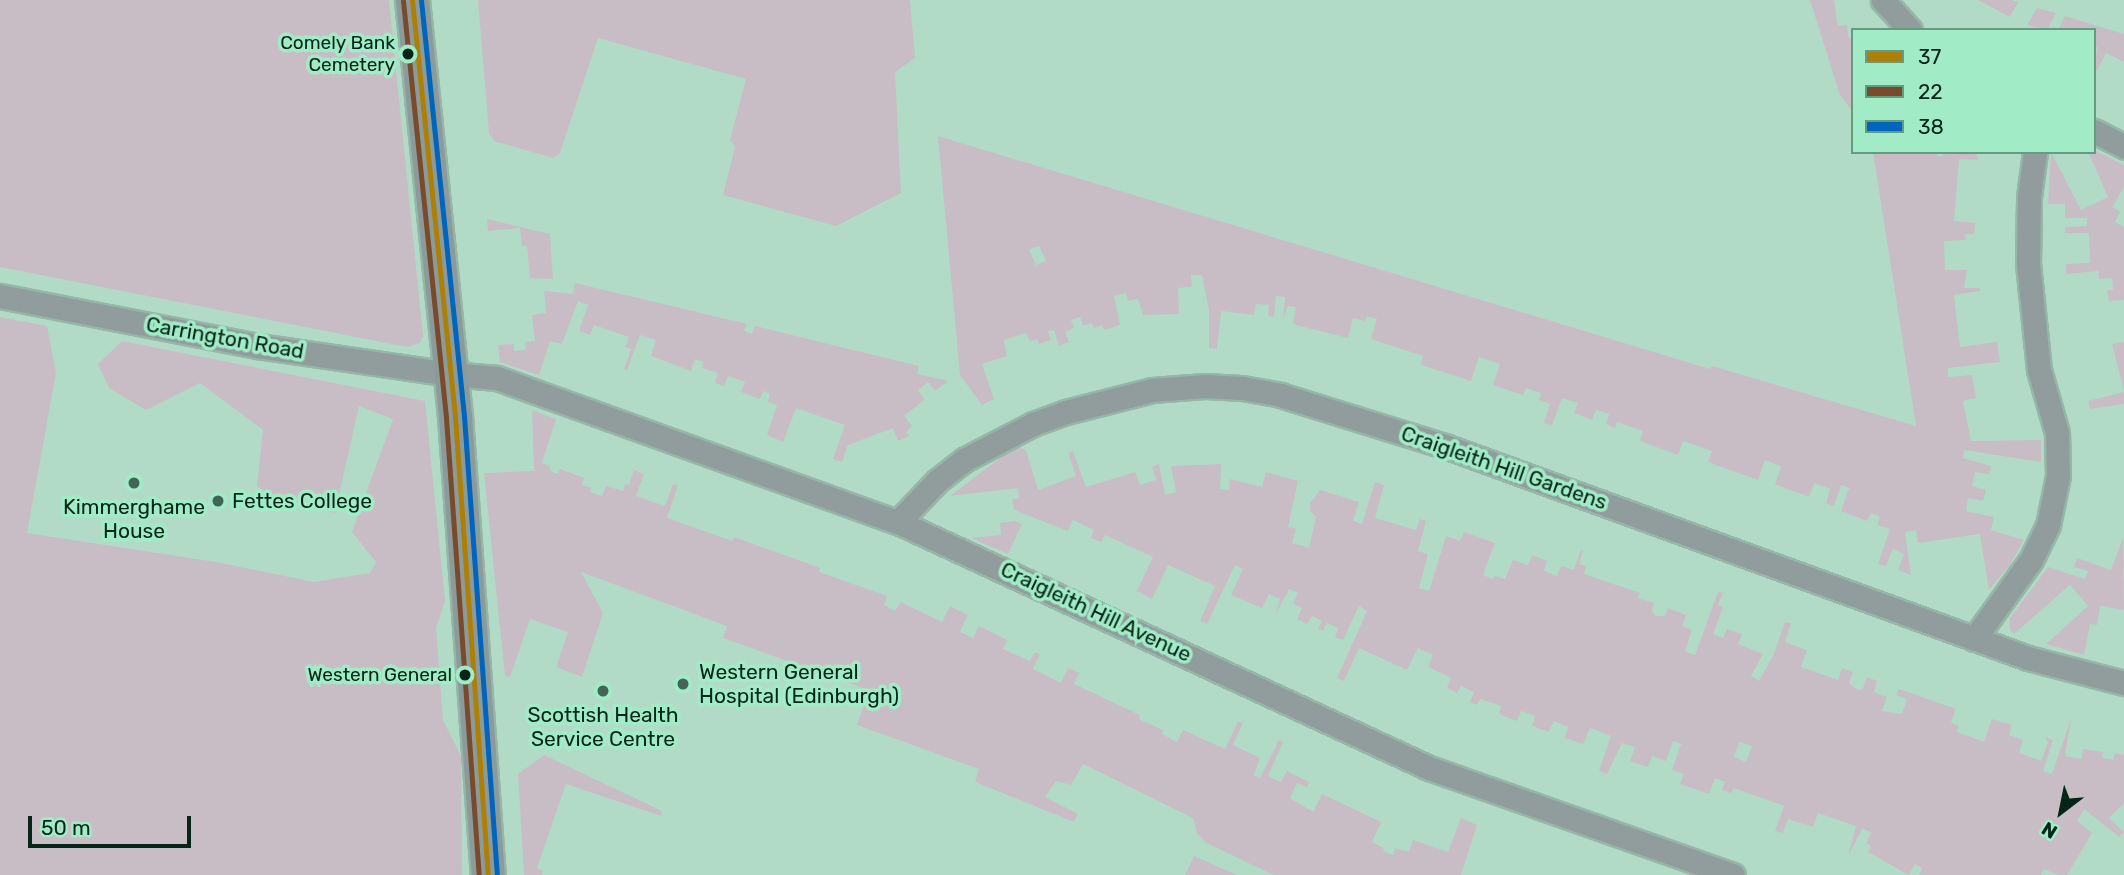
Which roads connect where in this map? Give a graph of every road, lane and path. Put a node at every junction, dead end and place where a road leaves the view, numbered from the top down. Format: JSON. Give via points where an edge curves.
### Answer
{"nodes":[{"id":1,"x":412,"y":0,"type":"edge"},
{"id":2,"x":1883,"y":0,"type":"edge"},
{"id":3,"x":1908,"y":28,"type":"edge"},
{"id":4,"x":2096,"y":132,"type":"edge"},
{"id":5,"x":2124,"y":146,"type":"edge"},
{"id":6,"x":2035,"y":154,"type":"edge"},
{"id":7,"x":0,"y":296,"type":"edge"},
{"id":8,"x":451,"y":374,"type":"junction"},
{"id":9,"x":898,"y":522,"type":"junction"},
{"id":10,"x":1974,"y":639,"type":"junction"},
{"id":11,"x":2124,"y":683,"type":"edge"},
{"id":12,"x":488,"y":875,"type":"edge"},
{"id":13,"x":1733,"y":875,"type":"edge"}],
"edges":[{"from":1,"to":8,"type":"street"},
{"from":2,"to":3,"type":"street"},
{"from":4,"to":5,"type":"street"},
{"from":6,"to":10,"type":"street","via":[[2028,264],[2039,370],[2057,433],[2059,476],[2048,525],[2031,561]]},
{"from":7,"to":8,"type":"street","name":"Carrington Road","via":[[258,346]]},
{"from":8,"to":9,"type":"street","name":"Craigleith Hill Avenue","via":[[497,378]]},
{"from":8,"to":12,"type":"street"},
{"from":9,"to":10,"type":"street","name":"Craigleith Hill Gardens","via":[[956,466],[1022,428],[1135,393],[1233,387],[1280,395],[1446,446]]},
{"from":9,"to":13,"type":"street","name":"Craigleith Hill Avenue","via":[[1429,768]]},
{"from":10,"to":11,"type":"street","name":"Craigleith Hill Gardens","via":[[2048,665]]}]}
